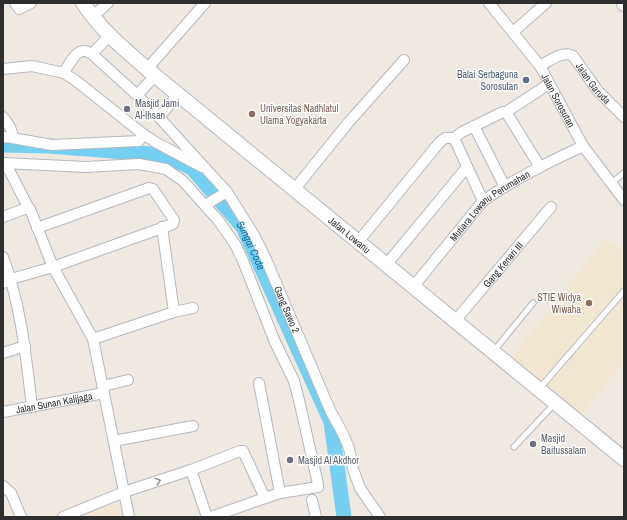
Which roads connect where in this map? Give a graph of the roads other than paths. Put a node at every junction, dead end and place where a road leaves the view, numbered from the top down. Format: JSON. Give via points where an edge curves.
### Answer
{"nodes":[{"id":1,"x":31,"y":3,"type":"edge"},
{"id":2,"x":108,"y":3,"type":"edge"},
{"id":3,"x":205,"y":3,"type":"edge"},
{"id":4,"x":489,"y":3,"type":"edge"},
{"id":5,"x":546,"y":3,"type":"edge"},
{"id":6,"x":86,"y":4,"type":"edge"},
{"id":7,"x":17,"y":6,"type":"edge"},
{"id":8,"x":92,"y":18,"type":"junction"},
{"id":9,"x":513,"y":32,"type":"junction"},
{"id":10,"x":109,"y":36,"type":"junction"},
{"id":11,"x":92,"y":54,"type":"junction"},
{"id":12,"x":404,"y":60,"type":"dead end"},
{"id":13,"x":540,"y":66,"type":"junction"},
{"id":14,"x":3,"y":69,"type":"edge"},
{"id":15,"x":64,"y":73,"type":"junction"},
{"id":16,"x":151,"y":73,"type":"junction"},
{"id":17,"x":549,"y":84,"type":"junction"},
{"id":18,"x":137,"y":95,"type":"junction"},
{"id":19,"x":178,"y":95,"type":"junction"},
{"id":20,"x":506,"y":112,"type":"junction"},
{"id":21,"x":3,"y":117,"type":"edge"},
{"id":22,"x":158,"y":117,"type":"junction"},
{"id":23,"x":624,"y":117,"type":"edge"},
{"id":24,"x":474,"y":126,"type":"junction"},
{"id":25,"x":142,"y":134,"type":"junction"},
{"id":26,"x":8,"y":137,"type":"edge"},
{"id":27,"x":454,"y":138,"type":"junction"},
{"id":28,"x":583,"y":146,"type":"junction"},
{"id":29,"x":6,"y":165,"type":"edge"},
{"id":30,"x":467,"y":167,"type":"junction"},
{"id":31,"x":540,"y":167,"type":"junction"},
{"id":32,"x":207,"y":169,"type":"junction"},
{"id":33,"x":624,"y":173,"type":"edge"},
{"id":34,"x":611,"y":183,"type":"junction"},
{"id":35,"x":505,"y":187,"type":"junction"},
{"id":36,"x":294,"y":190,"type":"junction"},
{"id":37,"x":225,"y":194,"type":"junction"},
{"id":38,"x":624,"y":200,"type":"edge"},
{"id":39,"x":483,"y":201,"type":"junction"},
{"id":40,"x":207,"y":204,"type":"junction"},
{"id":41,"x":551,"y":207,"type":"dead end"},
{"id":42,"x":29,"y":209,"type":"junction"},
{"id":43,"x":3,"y":217,"type":"edge"},
{"id":44,"x":162,"y":227,"type":"junction"},
{"id":45,"x":38,"y":228,"type":"junction"},
{"id":46,"x":358,"y":242,"type":"junction"},
{"id":47,"x":3,"y":257,"type":"edge"},
{"id":48,"x":386,"y":265,"type":"junction"},
{"id":49,"x":53,"y":267,"type":"junction"},
{"id":50,"x":7,"y":281,"type":"edge"},
{"id":51,"x":413,"y":287,"type":"junction"},
{"id":52,"x":624,"y":292,"type":"edge"},
{"id":53,"x":532,"y":303,"type":"dead end"},
{"id":54,"x":193,"y":308,"type":"dead end"},
{"id":55,"x":174,"y":312,"type":"junction"},
{"id":56,"x":455,"y":321,"type":"junction"},
{"id":57,"x":93,"y":339,"type":"junction"},
{"id":58,"x":25,"y":346,"type":"junction"},
{"id":59,"x":3,"y":352,"type":"edge"},
{"id":60,"x":493,"y":352,"type":"junction"},
{"id":61,"x":128,"y":380,"type":"dead end"},
{"id":62,"x":259,"y":383,"type":"dead end"},
{"id":63,"x":104,"y":389,"type":"junction"},
{"id":64,"x":538,"y":389,"type":"junction"},
{"id":65,"x":555,"y":403,"type":"junction"},
{"id":66,"x":32,"y":407,"type":"junction"},
{"id":67,"x":3,"y":412,"type":"edge"},
{"id":68,"x":193,"y":426,"type":"dead end"},
{"id":69,"x":114,"y":441,"type":"junction"},
{"id":70,"x":514,"y":447,"type":"dead end"},
{"id":71,"x":624,"y":459,"type":"edge"},
{"id":72,"x":191,"y":470,"type":"junction"},
{"id":73,"x":3,"y":486,"type":"edge"},
{"id":74,"x":124,"y":492,"type":"junction"},
{"id":75,"x":280,"y":493,"type":"junction"},
{"id":76,"x":265,"y":498,"type":"junction"},
{"id":77,"x":312,"y":500,"type":"dead end"},
{"id":78,"x":218,"y":516,"type":"edge"},
{"id":79,"x":20,"y":517,"type":"edge"},
{"id":80,"x":63,"y":517,"type":"edge"},
{"id":81,"x":130,"y":517,"type":"edge"},
{"id":82,"x":207,"y":517,"type":"edge"},
{"id":83,"x":316,"y":517,"type":"edge"},
{"id":84,"x":380,"y":517,"type":"edge"}],
"edges":[{"from":1,"to":7,"type":"street"},
{"from":2,"to":8,"type":"street"},
{"from":3,"to":16,"type":"street"},
{"from":4,"to":9,"type":"street","name":"Jalan Sorosutan"},
{"from":5,"to":9,"type":"street"},
{"from":6,"to":8,"type":"main road","name":"Jalan Lowanu"},
{"from":8,"to":10,"type":"main road","name":"Jalan Lowanu"},
{"from":9,"to":13,"type":"street","name":"Jalan Sorosutan"},
{"from":10,"to":11,"type":"street"},
{"from":10,"to":16,"type":"main road","name":"Jalan Lowanu"},
{"from":11,"to":15,"type":"street","via":[[81,51],[69,62]]},
{"from":11,"to":18,"type":"street","name":"Gang Sawo 2"},
{"from":12,"to":36,"type":"street","via":[[348,123]]},
{"from":13,"to":17,"type":"street","name":"Jalan Sorosutan"},
{"from":13,"to":23,"type":"street","name":"Jalan Garuda","via":[[564,54],[570,54],[598,91]]},
{"from":14,"to":15,"type":"street","via":[[32,66]]},
{"from":15,"to":25,"type":"street"},
{"from":16,"to":18,"type":"street"},
{"from":16,"to":19,"type":"main road","name":"Jalan Lowanu"},
{"from":17,"to":20,"type":"street"},
{"from":17,"to":28,"type":"street","name":"Jalan Sorosutan"},
{"from":18,"to":22,"type":"street","name":"Gang Sawo 2"},
{"from":19,"to":22,"type":"street"},
{"from":19,"to":36,"type":"main road","name":"Jalan Lowanu"},
{"from":20,"to":24,"type":"street"},
{"from":20,"to":31,"type":"street"},
{"from":21,"to":26,"type":"street","via":[[12,132]]},
{"from":22,"to":32,"type":"street","name":"Gang Sawo 2"},
{"from":24,"to":27,"type":"street"},
{"from":24,"to":35,"type":"street"},
{"from":25,"to":26,"type":"street","via":[[139,141],[52,145]]},
{"from":25,"to":32,"type":"street","via":[[186,160]]},
{"from":27,"to":30,"type":"street"},
{"from":27,"to":46,"type":"street","via":[[445,138],[439,143]]},
{"from":28,"to":31,"type":"street","name":"Mutiara Lowanu Perumahan"},
{"from":28,"to":34,"type":"street","name":"Jalan Sorosutan"},
{"from":29,"to":40,"type":"street","via":[[86,167],[139,164],[166,169],[184,181]]},
{"from":29,"to":42,"type":"street"},
{"from":30,"to":39,"type":"street"},
{"from":30,"to":48,"type":"street"},
{"from":31,"to":35,"type":"street","name":"Mutiara Lowanu Perumahan"},
{"from":32,"to":37,"type":"street","name":"Gang Sawo 2"},
{"from":33,"to":34,"type":"lane"},
{"from":34,"to":38,"type":"street","name":"Jalan Sorosutan"},
{"from":35,"to":39,"type":"street","name":"Mutiara Lowanu Perumahan"},
{"from":36,"to":46,"type":"main road","name":"Jalan Lowanu"},
{"from":37,"to":40,"type":"street"},
{"from":37,"to":84,"type":"street","name":"Gang Sawo 2","via":[[254,235],[265,257],[330,410],[349,448],[360,488]]},
{"from":39,"to":51,"type":"street","name":"Mutiara Lowanu Perumahan"},
{"from":40,"to":75,"type":"street","via":[[235,244],[275,342],[294,381],[299,400],[318,487]]},
{"from":41,"to":56,"type":"street","name":"Gang Kenari III"},
{"from":42,"to":43,"type":"street"},
{"from":42,"to":45,"type":"street"},
{"from":44,"to":45,"type":"street","via":[[173,224],[174,220],[149,188]]},
{"from":44,"to":49,"type":"street"},
{"from":44,"to":55,"type":"street"},
{"from":45,"to":49,"type":"street"},
{"from":46,"to":48,"type":"main road","name":"Jalan Lowanu"},
{"from":47,"to":50,"type":"street"},
{"from":48,"to":51,"type":"main road","name":"Jalan Lowanu"},
{"from":49,"to":50,"type":"street"},
{"from":49,"to":57,"type":"street"},
{"from":50,"to":58,"type":"street"},
{"from":51,"to":56,"type":"main road","name":"Jalan Lowanu"},
{"from":52,"to":64,"type":"lane"},
{"from":53,"to":60,"type":"lane"},
{"from":54,"to":55,"type":"street"},
{"from":55,"to":57,"type":"street"},
{"from":56,"to":60,"type":"main road","name":"Jalan Lowanu"},
{"from":57,"to":63,"type":"street"},
{"from":58,"to":59,"type":"street"},
{"from":58,"to":66,"type":"street"},
{"from":60,"to":64,"type":"main road","name":"Jalan Lowanu"},
{"from":61,"to":63,"type":"street","name":"Jalan Sunan Kalijaga"},
{"from":62,"to":75,"type":"street"},
{"from":63,"to":66,"type":"street","name":"Jalan Sunan Kalijaga"},
{"from":63,"to":69,"type":"street"},
{"from":64,"to":65,"type":"main road","name":"Jalan Lowanu"},
{"from":65,"to":70,"type":"lane"},
{"from":65,"to":71,"type":"main road","name":"Jalan Lowanu"},
{"from":66,"to":67,"type":"street","name":"Jalan Sunan Kalijaga"},
{"from":68,"to":69,"type":"street"},
{"from":69,"to":74,"type":"street"},
{"from":74,"to":72,"type":"street","one_way":true},
{"from":72,"to":76,"type":"street","via":[[243,451]]},
{"from":72,"to":82,"type":"street"},
{"from":73,"to":79,"type":"street","via":[[11,493]]},
{"from":74,"to":80,"type":"street"},
{"from":74,"to":81,"type":"street"},
{"from":75,"to":76,"type":"street"},
{"from":76,"to":78,"type":"street"},
{"from":77,"to":83,"type":"street"}]}
